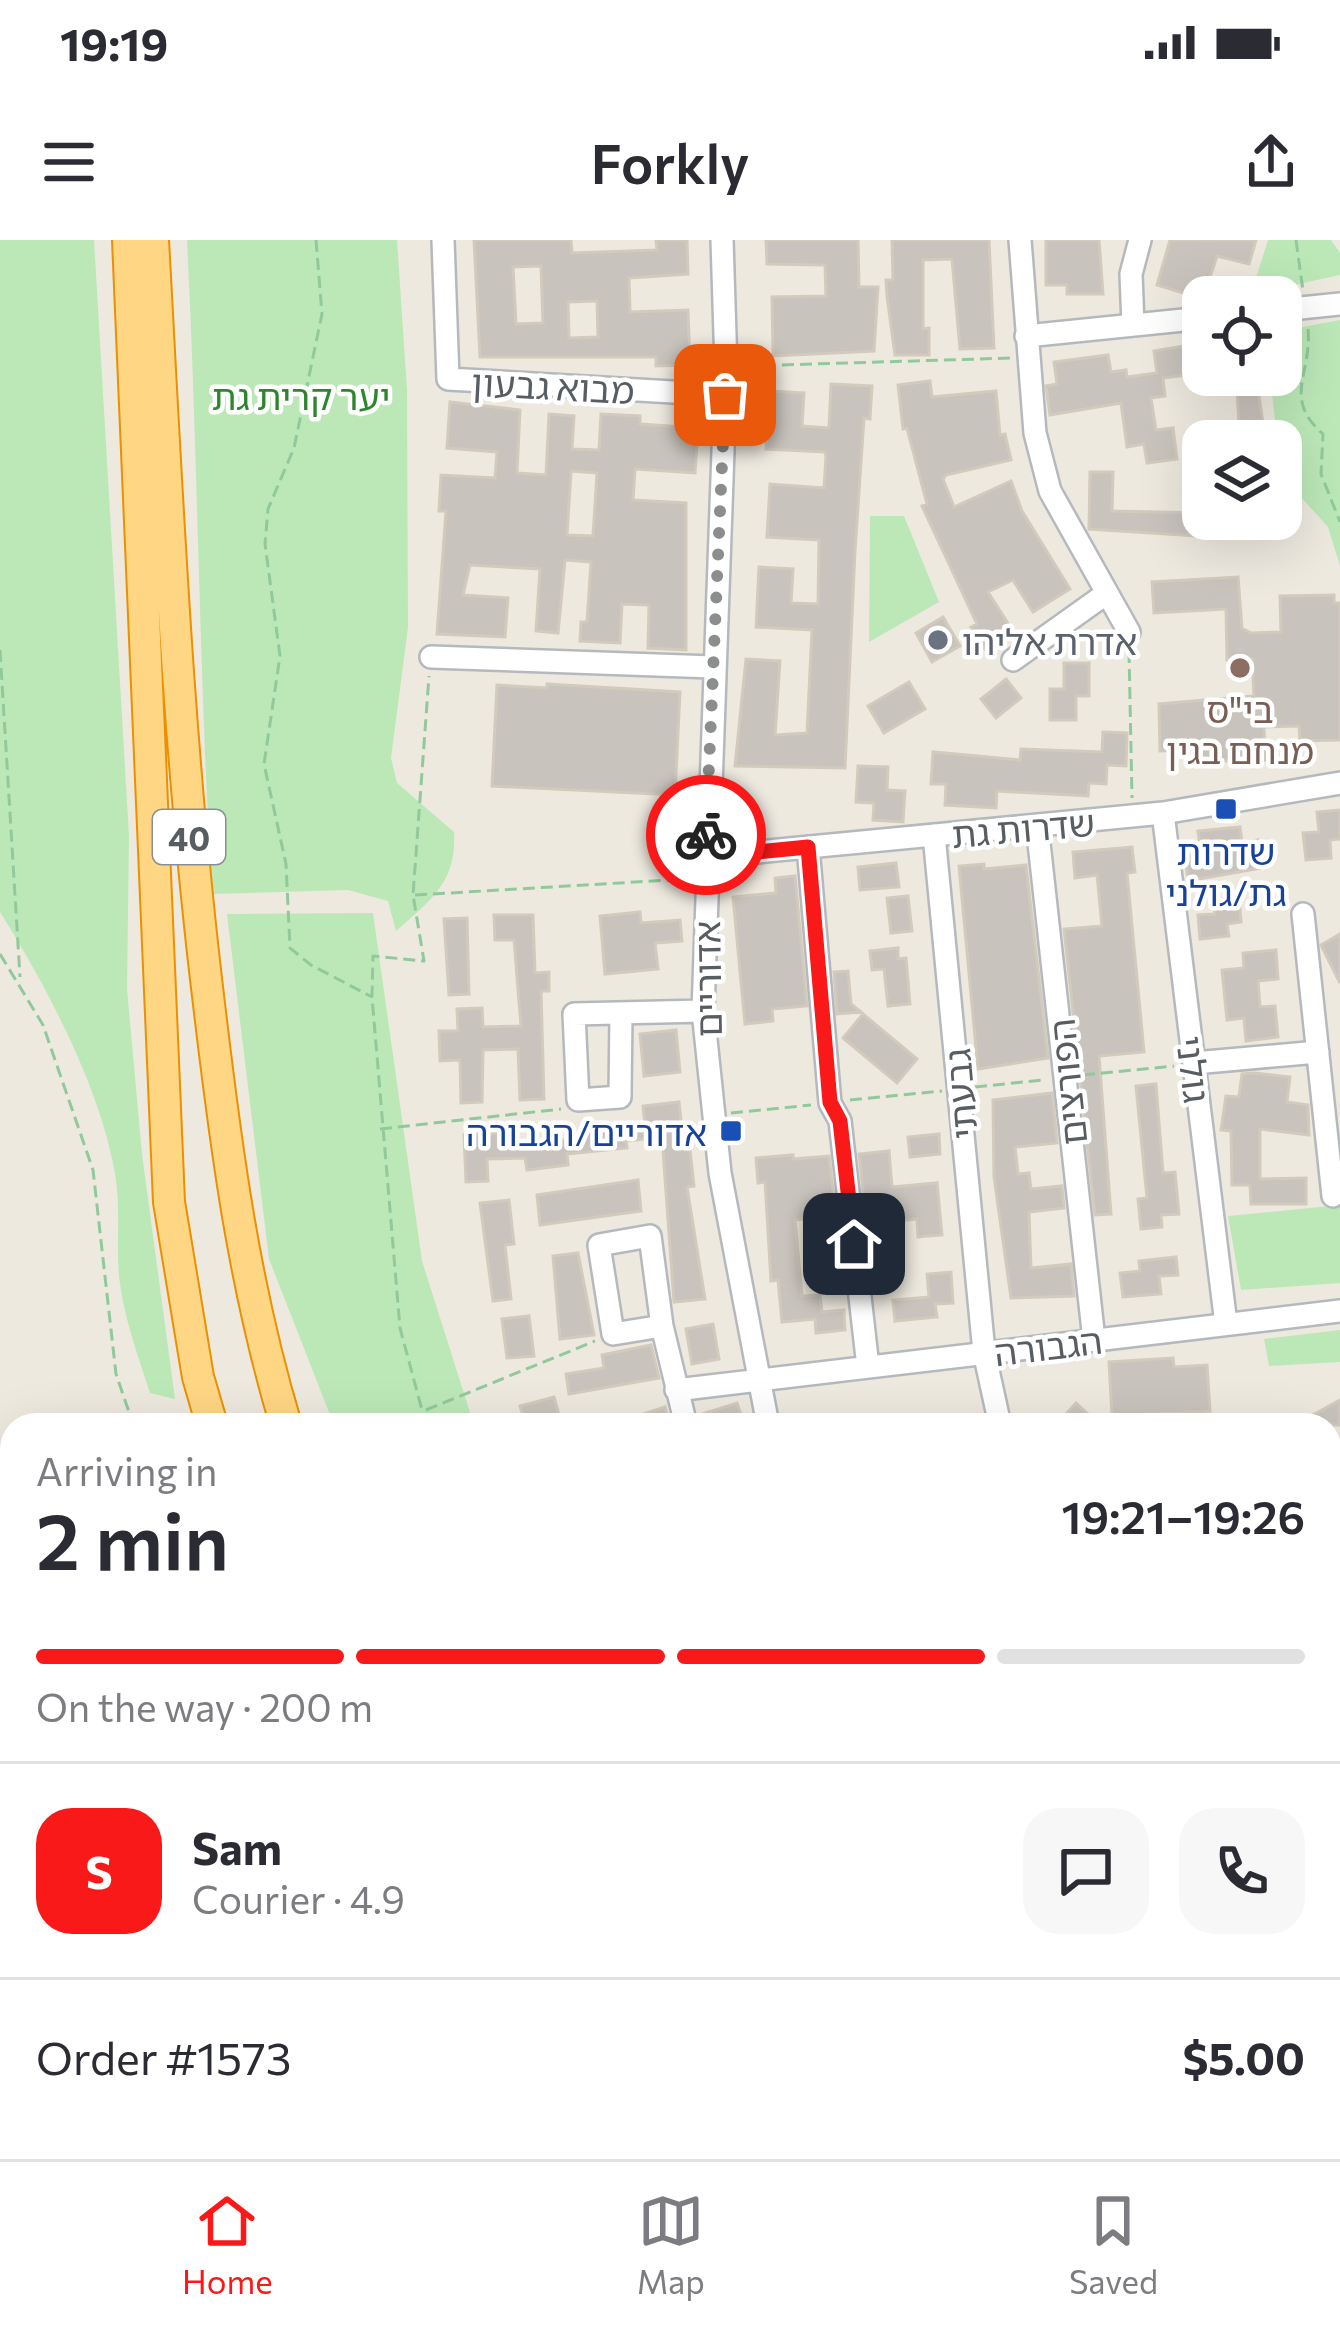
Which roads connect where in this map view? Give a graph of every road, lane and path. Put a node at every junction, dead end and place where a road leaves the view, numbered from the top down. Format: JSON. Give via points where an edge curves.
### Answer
{"nodes":[{"id":1,"x":128,"y":240,"type":"edge"},
{"id":2,"x":153,"y":240,"type":"edge"},
{"id":3,"x":316,"y":240,"type":"edge"},
{"id":4,"x":442,"y":240,"type":"edge"},
{"id":5,"x":722,"y":240,"type":"edge"},
{"id":6,"x":1020,"y":240,"type":"edge"},
{"id":7,"x":1140,"y":240,"type":"edge"},
{"id":8,"x":1296,"y":240,"type":"edge"},
{"id":9,"x":1304,"y":292,"type":"dead end"},
{"id":10,"x":1340,"y":304,"type":"edge"},
{"id":11,"x":1302,"y":308,"type":"edge"},
{"id":12,"x":1307,"y":319,"type":"dead end"},
{"id":13,"x":1182,"y":320,"type":"edge"},
{"id":14,"x":1133,"y":325,"type":"junction"},
{"id":15,"x":1027,"y":347,"type":"junction"},
{"id":16,"x":726,"y":367,"type":"junction"},
{"id":17,"x":725,"y":395,"type":"junction"},
{"id":18,"x":1340,"y":522,"type":"edge"},
{"id":19,"x":1107,"y":593,"type":"junction"},
{"id":20,"x":1129,"y":632,"type":"joint"},
{"id":21,"x":0,"y":650,"type":"edge"},
{"id":22,"x":431,"y":656,"type":"joint"},
{"id":23,"x":1012,"y":660,"type":"dead end"},
{"id":24,"x":713,"y":668,"type":"junction"},
{"id":25,"x":1340,"y":782,"type":"edge"},
{"id":26,"x":1163,"y":813,"type":"junction"},
{"id":27,"x":1132,"y":816,"type":"junction"},
{"id":28,"x":1037,"y":825,"type":"junction"},
{"id":29,"x":934,"y":835,"type":"junction"},
{"id":30,"x":808,"y":847,"type":"junction"},
{"id":31,"x":705,"y":867,"type":"junction"},
{"id":32,"x":413,"y":895,"type":"junction"},
{"id":33,"x":1303,"y":914,"type":"dead end"},
{"id":34,"x":0,"y":953,"type":"edge"},
{"id":35,"x":20,"y":979,"type":"junction"},
{"id":36,"x":372,"y":997,"type":"junction"},
{"id":37,"x":703,"y":1012,"type":"junction"},
{"id":38,"x":621,"y":1014,"type":"junction"},
{"id":39,"x":1318,"y":1052,"type":"junction"},
{"id":40,"x":1194,"y":1064,"type":"junction"},
{"id":41,"x":578,"y":1100,"type":"junction"},
{"id":42,"x":380,"y":1129,"type":"junction"},
{"id":43,"x":1333,"y":1196,"type":"dead end"},
{"id":44,"x":1340,"y":1311,"type":"edge"},
{"id":45,"x":1226,"y":1324,"type":"junction"},
{"id":46,"x":662,"y":1326,"type":"junction"},
{"id":47,"x":613,"y":1334,"type":"junction"},
{"id":48,"x":1094,"y":1340,"type":"junction"},
{"id":49,"x":983,"y":1352,"type":"junction"},
{"id":50,"x":868,"y":1367,"type":"junction"},
{"id":51,"x":755,"y":1379,"type":"junction"},
{"id":52,"x":676,"y":1390,"type":"junction"},
{"id":53,"x":129,"y":1412,"type":"edge"},
{"id":54,"x":422,"y":1412,"type":"joint"},
{"id":55,"x":208,"y":1413,"type":"edge"},
{"id":56,"x":282,"y":1413,"type":"edge"},
{"id":57,"x":683,"y":1413,"type":"edge"},
{"id":58,"x":765,"y":1413,"type":"edge"},
{"id":59,"x":997,"y":1413,"type":"edge"}],
"edges":[{"from":1,"to":55,"type":"highway","number":"40","via":[[169,1202]]},
{"from":2,"to":56,"type":"highway","number":"40","via":[[185,809],[233,1213]]},
{"from":3,"to":36,"type":"path","via":[[322,314],[294,448],[268,509],[280,656],[264,764],[286,864],[290,948]]},
{"from":4,"to":17,"type":"street","name":"מבוא גבעון","via":[[448,379]]},
{"from":5,"to":16,"type":"street","name":"אדוריים"},
{"from":6,"to":15,"type":"street"},
{"from":7,"to":14,"type":"street","via":[[1131,274]]},
{"from":8,"to":9,"type":"path"},
{"from":10,"to":11,"type":"street"},
{"from":12,"to":18,"type":"path","via":[[1310,348],[1298,389],[1304,417],[1323,434],[1322,473]]},
{"from":13,"to":14,"type":"street"},
{"from":14,"to":15,"type":"street"},
{"from":15,"to":16,"type":"path"},
{"from":15,"to":19,"type":"street","via":[[1050,491]]},
{"from":16,"to":17,"type":"street","name":"אדוריים"},
{"from":17,"to":24,"type":"street","name":"אדוריים"},
{"from":19,"to":20,"type":"street"},
{"from":19,"to":23,"type":"street"},
{"from":20,"to":27,"type":"path"},
{"from":21,"to":35,"type":"path"},
{"from":22,"to":24,"type":"street"},
{"from":22,"to":32,"type":"path"},
{"from":24,"to":31,"type":"street","name":"אדוריים"},
{"from":25,"to":26,"type":"street","name":"שדרות גת"},
{"from":26,"to":27,"type":"street","name":"שדרות גת"},
{"from":26,"to":40,"type":"street","name":"גולני"},
{"from":27,"to":28,"type":"street","name":"שדרות גת"},
{"from":28,"to":29,"type":"street","name":"שדרות גת"},
{"from":28,"to":48,"type":"street","name":"הפורצים"},
{"from":29,"to":30,"type":"street","name":"שדרות גת"},
{"from":29,"to":49,"type":"street","name":"גבעתי"},
{"from":30,"to":31,"type":"street","name":"שדרות גת"},
{"from":30,"to":50,"type":"street","via":[[830,1102],[840,1121]]},
{"from":31,"to":32,"type":"path"},
{"from":31,"to":37,"type":"street","name":"אדוריים"},
{"from":32,"to":36,"type":"path","via":[[424,962],[373,956]]},
{"from":33,"to":39,"type":"street"},
{"from":34,"to":35,"type":"path"},
{"from":35,"to":53,"type":"path","via":[[93,1170],[106,1316]]},
{"from":36,"to":42,"type":"path"},
{"from":37,"to":38,"type":"street"},
{"from":37,"to":51,"type":"street","name":"אדוריים"},
{"from":38,"to":41,"type":"street","via":[[620,1097]]},
{"from":38,"to":41,"type":"street","via":[[574,1014]]},
{"from":39,"to":40,"type":"street"},
{"from":39,"to":43,"type":"street"},
{"from":40,"to":45,"type":"street","name":"גולני"},
{"from":41,"to":42,"type":"path","via":[[553,1113]]},
{"from":42,"to":54,"type":"path","via":[[400,1328]]},
{"from":44,"to":45,"type":"street","name":"הגבורה"},
{"from":45,"to":48,"type":"street","name":"הגבורה"},
{"from":46,"to":47,"type":"street"},
{"from":46,"to":47,"type":"street","via":[[650,1236],[598,1245]]},
{"from":46,"to":52,"type":"street"},
{"from":47,"to":54,"type":"path"},
{"from":48,"to":49,"type":"street","name":"הגבורה"},
{"from":49,"to":50,"type":"street","name":"הגבורה"},
{"from":49,"to":59,"type":"street","name":"גבעתי"},
{"from":50,"to":51,"type":"street","name":"הגבורה"},
{"from":51,"to":52,"type":"street","name":"הגבורה"},
{"from":51,"to":58,"type":"street","name":"אדוריים"},
{"from":52,"to":57,"type":"street"}]}
